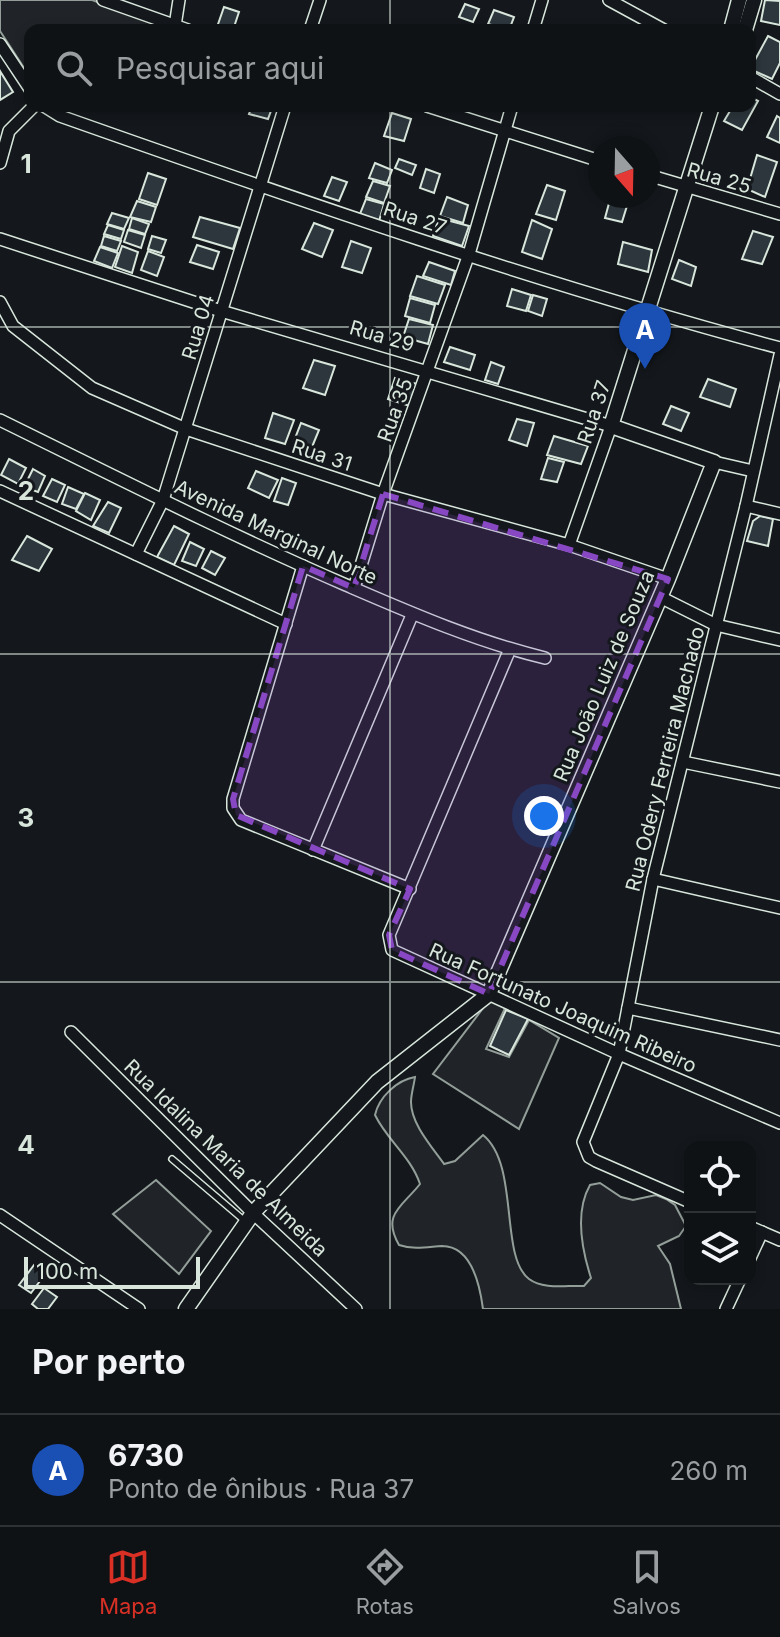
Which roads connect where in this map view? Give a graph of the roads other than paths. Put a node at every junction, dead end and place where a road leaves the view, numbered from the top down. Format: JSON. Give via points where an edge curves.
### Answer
{"nodes":[{"id":1,"x":103,"y":0,"type":"edge"},
{"id":2,"x":179,"y":0,"type":"edge"},
{"id":3,"x":320,"y":0,"type":"edge"},
{"id":4,"x":542,"y":0,"type":"edge"},
{"id":5,"x":609,"y":0,"type":"edge"},
{"id":6,"x":739,"y":0,"type":"edge"},
{"id":7,"x":754,"y":0,"type":"edge"},
{"id":8,"x":163,"y":24,"type":"edge"},
{"id":9,"x":174,"y":24,"type":"edge"},
{"id":10,"x":312,"y":24,"type":"edge"},
{"id":11,"x":535,"y":24,"type":"edge"},
{"id":12,"x":653,"y":24,"type":"edge"},
{"id":13,"x":733,"y":24,"type":"edge"},
{"id":14,"x":747,"y":24,"type":"edge"},
{"id":15,"x":0,"y":44,"type":"edge"},
{"id":16,"x":24,"y":80,"type":"edge"},
{"id":17,"x":756,"y":80,"type":"edge"},
{"id":18,"x":780,"y":94,"type":"edge"},
{"id":19,"x":28,"y":112,"type":"edge"},
{"id":20,"x":54,"y":112,"type":"edge"},
{"id":21,"x":283,"y":112,"type":"edge"},
{"id":22,"x":446,"y":112,"type":"edge"},
{"id":23,"x":510,"y":112,"type":"edge"},
{"id":24,"x":710,"y":112,"type":"edge"},
{"id":25,"x":505,"y":131,"type":"junction"},
{"id":26,"x":588,"y":157,"type":"edge"},
{"id":27,"x":0,"y":163,"type":"edge"},
{"id":28,"x":660,"y":179,"type":"edge"},
{"id":29,"x":259,"y":186,"type":"junction"},
{"id":30,"x":686,"y":187,"type":"junction"},
{"id":31,"x":780,"y":214,"type":"edge"},
{"id":32,"x":0,"y":239,"type":"edge"},
{"id":33,"x":469,"y":254,"type":"junction"},
{"id":34,"x":0,"y":302,"type":"edge"},
{"id":35,"x":221,"y":311,"type":"junction"},
{"id":36,"x":646,"y":312,"type":"junction"},
{"id":37,"x":780,"y":348,"type":"edge"},
{"id":38,"x":780,"y":355,"type":"edge"},
{"id":39,"x":429,"y":370,"type":"junction"},
{"id":40,"x":778,"y":374,"type":"edge"},
{"id":41,"x":0,"y":420,"type":"edge"},
{"id":42,"x":611,"y":426,"type":"junction"},
{"id":43,"x":186,"y":429,"type":"junction"},
{"id":44,"x":714,"y":462,"type":"junction"},
{"id":45,"x":753,"y":471,"type":"junction"},
{"id":46,"x":0,"y":491,"type":"edge"},
{"id":47,"x":383,"y":494,"type":"junction"},
{"id":48,"x":163,"y":500,"type":"junction"},
{"id":49,"x":746,"y":506,"type":"junction"},
{"id":50,"x":780,"y":514,"type":"edge"},
{"id":51,"x":569,"y":545,"type":"junction"},
{"id":52,"x":136,"y":554,"type":"junction"},
{"id":53,"x":303,"y":566,"type":"junction"},
{"id":54,"x":668,"y":579,"type":"junction"},
{"id":55,"x":354,"y":588,"type":"junction"},
{"id":56,"x":660,"y":597,"type":"junction"},
{"id":57,"x":412,"y":615,"type":"junction"},
{"id":58,"x":286,"y":624,"type":"junction"},
{"id":59,"x":716,"y":625,"type":"junction"},
{"id":60,"x":780,"y":640,"type":"edge"},
{"id":61,"x":510,"y":649,"type":"junction"},
{"id":62,"x":545,"y":658,"type":"dead end"},
{"id":63,"x":683,"y":762,"type":"junction"},
{"id":64,"x":780,"y":782,"type":"edge"},
{"id":65,"x":313,"y":850,"type":"junction"},
{"id":66,"x":653,"y":879,"type":"junction"},
{"id":67,"x":410,"y":889,"type":"junction"},
{"id":68,"x":780,"y":908,"type":"edge"},
{"id":69,"x":489,"y":994,"type":"junction"},
{"id":70,"x":628,"y":1008,"type":"junction"},
{"id":71,"x":71,"y":1032,"type":"dead end"},
{"id":72,"x":780,"y":1040,"type":"edge"},
{"id":73,"x":619,"y":1054,"type":"junction"},
{"id":74,"x":780,"y":1123,"type":"edge"},
{"id":75,"x":172,"y":1159,"type":"dead end"},
{"id":76,"x":684,"y":1199,"type":"edge"},
{"id":77,"x":0,"y":1215,"type":"edge"},
{"id":78,"x":250,"y":1218,"type":"junction"},
{"id":79,"x":756,"y":1230,"type":"edge"},
{"id":80,"x":762,"y":1232,"type":"junction"},
{"id":81,"x":780,"y":1240,"type":"edge"},
{"id":82,"x":756,"y":1245,"type":"edge"},
{"id":83,"x":737,"y":1285,"type":"edge"},
{"id":84,"x":139,"y":1309,"type":"edge"},
{"id":85,"x":186,"y":1309,"type":"edge"},
{"id":86,"x":356,"y":1309,"type":"edge"},
{"id":87,"x":726,"y":1309,"type":"edge"}],
"edges":[{"from":1,"to":8,"type":"street"},
{"from":2,"to":9,"type":"street"},
{"from":3,"to":10,"type":"street"},
{"from":4,"to":11,"type":"street"},
{"from":5,"to":12,"type":"street"},
{"from":6,"to":13,"type":"street"},
{"from":7,"to":14,"type":"street"},
{"from":15,"to":16,"type":"street"},
{"from":17,"to":18,"type":"street"},
{"from":19,"to":27,"type":"street","via":[[9,131]]},
{"from":20,"to":29,"type":"street","name":"Rua 27"},
{"from":21,"to":29,"type":"street","name":"Rua 04"},
{"from":22,"to":25,"type":"street"},
{"from":23,"to":25,"type":"street","name":"Rua 35"},
{"from":24,"to":30,"type":"street","name":"Rua 37"},
{"from":25,"to":26,"type":"street"},
{"from":25,"to":33,"type":"street","name":"Rua 35"},
{"from":28,"to":30,"type":"street","name":"Rua 25"},
{"from":29,"to":33,"type":"street","name":"Rua 27"},
{"from":29,"to":35,"type":"street","name":"Rua 04"},
{"from":30,"to":31,"type":"street","name":"Rua 25"},
{"from":30,"to":36,"type":"street","name":"Rua 37"},
{"from":32,"to":35,"type":"street","name":"Rua 29"},
{"from":33,"to":36,"type":"street","name":"Rua 27"},
{"from":33,"to":39,"type":"street","name":"Rua 35"},
{"from":34,"to":43,"type":"street","name":"Rua 31","via":[[13,326],[92,388]]},
{"from":35,"to":39,"type":"street","name":"Rua 29"},
{"from":35,"to":43,"type":"street","name":"Rua 04"},
{"from":36,"to":37,"type":"street","name":"Rua 27"},
{"from":36,"to":42,"type":"street","name":"Rua 37"},
{"from":38,"to":40,"type":"street"},
{"from":39,"to":42,"type":"street","name":"Rua 29"},
{"from":39,"to":47,"type":"street","name":"Rua 35"},
{"from":40,"to":45,"type":"street","name":"Rua Odery Ferreira Machado"},
{"from":41,"to":48,"type":"street","name":"Avenida Marginal Norte"},
{"from":42,"to":44,"type":"street","name":"Rua 29"},
{"from":42,"to":51,"type":"street","name":"Rua 37"},
{"from":43,"to":47,"type":"street","name":"Rua 31"},
{"from":43,"to":48,"type":"street","name":"Rua 04"},
{"from":44,"to":45,"type":"street","name":"Rua 29"},
{"from":44,"to":54,"type":"street","name":"Rua João Luiz de Souza"},
{"from":45,"to":49,"type":"street","name":"Rua Odery Ferreira Machado"},
{"from":46,"to":52,"type":"street"},
{"from":47,"to":51,"type":"street","name":"Rua 31"},
{"from":47,"to":55,"type":"street","name":"Rua 35"},
{"from":48,"to":52,"type":"street","name":"Rua 04"},
{"from":48,"to":53,"type":"street","name":"Avenida Marginal Norte"},
{"from":49,"to":50,"type":"street"},
{"from":49,"to":59,"type":"street","name":"Rua Odery Ferreira Machado"},
{"from":51,"to":54,"type":"street","name":"Rua 31"},
{"from":52,"to":58,"type":"street"},
{"from":53,"to":55,"type":"street","name":"Avenida Marginal Norte"},
{"from":53,"to":58,"type":"street"},
{"from":54,"to":56,"type":"street","name":"Rua João Luiz de Souza"},
{"from":55,"to":57,"type":"street","name":"Avenida Marginal Norte"},
{"from":56,"to":59,"type":"street"},
{"from":56,"to":69,"type":"street","name":"Rua João Luiz de Souza"},
{"from":57,"to":61,"type":"street","name":"Avenida Marginal Norte"},
{"from":57,"to":65,"type":"street"},
{"from":58,"to":65,"type":"street","via":[[233,808],[241,820]]},
{"from":59,"to":60,"type":"street"},
{"from":59,"to":63,"type":"street","name":"Rua Odery Ferreira Machado"},
{"from":61,"to":62,"type":"street","name":"Avenida Marginal Norte"},
{"from":61,"to":67,"type":"street"},
{"from":63,"to":64,"type":"street"},
{"from":63,"to":66,"type":"street","name":"Rua Odery Ferreira Machado"},
{"from":65,"to":67,"type":"street"},
{"from":66,"to":68,"type":"street"},
{"from":66,"to":70,"type":"street","name":"Rua Odery Ferreira Machado"},
{"from":67,"to":69,"type":"street","name":"Rua Fortunato Joaquim Ribeiro","via":[[389,935],[392,950]]},
{"from":69,"to":73,"type":"street","name":"Rua Fortunato Joaquim Ribeiro"},
{"from":69,"to":78,"type":"street","name":"Rua João Luiz de Souza","via":[[377,1082]]},
{"from":70,"to":72,"type":"street"},
{"from":70,"to":73,"type":"street","name":"Rua Odery Ferreira Machado"},
{"from":71,"to":78,"type":"street","name":"Rua Idalina Maria de Almeida"},
{"from":73,"to":74,"type":"street","name":"Rua Fortunato Joaquim Ribeiro"},
{"from":73,"to":76,"type":"street","name":"Rua Odery Ferreira Machado","via":[[585,1133],[585,1150],[596,1161]]},
{"from":75,"to":78,"type":"lane"},
{"from":77,"to":84,"type":"street"},
{"from":78,"to":85,"type":"street","name":"Rua João Luiz de Souza"},
{"from":78,"to":86,"type":"street","name":"Rua Idalina Maria de Almeida"},
{"from":79,"to":80,"type":"street"},
{"from":80,"to":81,"type":"street"},
{"from":80,"to":82,"type":"street"},
{"from":83,"to":87,"type":"street"}]}
